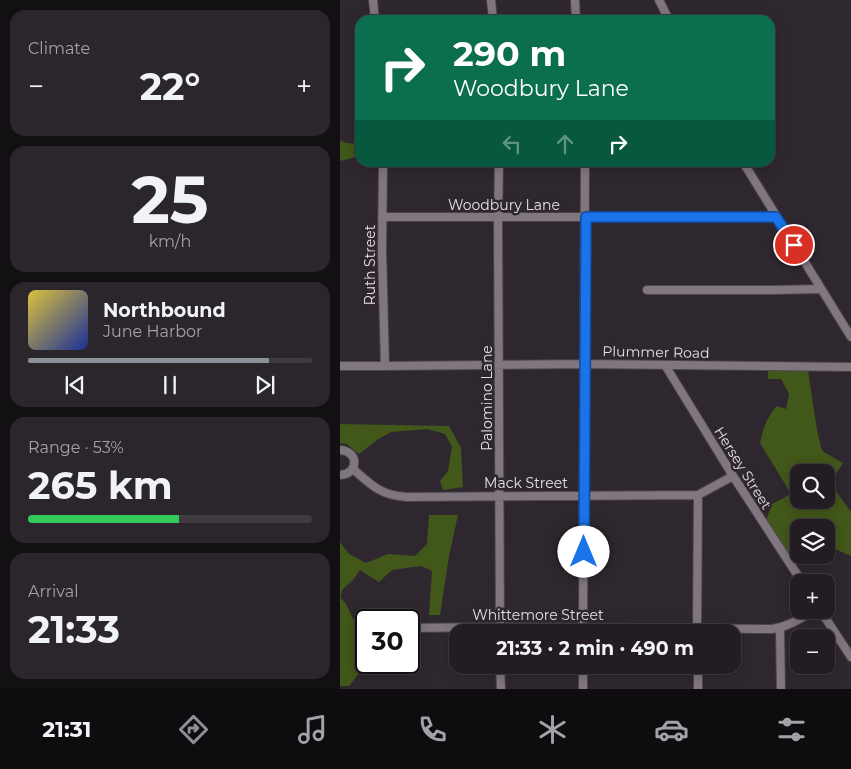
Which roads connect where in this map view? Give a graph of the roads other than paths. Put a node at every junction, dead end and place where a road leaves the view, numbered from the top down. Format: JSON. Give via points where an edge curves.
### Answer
{"nodes":[{"id":1,"x":373,"y":0,"type":"edge"},
{"id":2,"x":491,"y":0,"type":"edge"},
{"id":3,"x":574,"y":0,"type":"edge"},
{"id":4,"x":659,"y":0,"type":"edge"},
{"id":5,"x":374,"y":15,"type":"edge"},
{"id":6,"x":492,"y":15,"type":"edge"},
{"id":7,"x":576,"y":15,"type":"edge"},
{"id":8,"x":666,"y":15,"type":"edge"},
{"id":9,"x":383,"y":167,"type":"edge"},
{"id":10,"x":500,"y":167,"type":"edge"},
{"id":11,"x":586,"y":167,"type":"edge"},
{"id":12,"x":746,"y":167,"type":"edge"},
{"id":13,"x":382,"y":217,"type":"junction"},
{"id":14,"x":586,"y":217,"type":"junction"},
{"id":15,"x":776,"y":217,"type":"junction"},
{"id":16,"x":498,"y":218,"type":"junction"},
{"id":17,"x":821,"y":289,"type":"junction"},
{"id":18,"x":648,"y":290,"type":"dead end"},
{"id":19,"x":851,"y":337,"type":"edge"},
{"id":20,"x":585,"y":364,"type":"junction"},
{"id":21,"x":499,"y":365,"type":"junction"},
{"id":22,"x":665,"y":365,"type":"junction"},
{"id":23,"x":340,"y":366,"type":"edge"},
{"id":24,"x":385,"y":366,"type":"junction"},
{"id":25,"x":851,"y":367,"type":"edge"},
{"id":26,"x":340,"y":450,"type":"edge"},
{"id":27,"x":352,"y":469,"type":"junction"},
{"id":28,"x":340,"y":475,"type":"edge"},
{"id":29,"x":733,"y":476,"type":"junction"},
{"id":30,"x":698,"y":495,"type":"junction"},
{"id":31,"x":500,"y":496,"type":"junction"},
{"id":32,"x":584,"y":496,"type":"junction"},
{"id":33,"x":797,"y":574,"type":"edge"},
{"id":34,"x":799,"y":619,"type":"edge"},
{"id":35,"x":826,"y":619,"type":"edge"},
{"id":36,"x":500,"y":624,"type":"edge"},
{"id":37,"x":584,"y":624,"type":"edge"},
{"id":38,"x":697,"y":624,"type":"edge"},
{"id":39,"x":420,"y":628,"type":"edge"},
{"id":40,"x":780,"y":628,"type":"junction"},
{"id":41,"x":449,"y":629,"type":"edge"},
{"id":42,"x":741,"y":629,"type":"edge"},
{"id":43,"x":851,"y":657,"type":"edge"},
{"id":44,"x":500,"y":674,"type":"edge"},
{"id":45,"x":583,"y":674,"type":"edge"},
{"id":46,"x":698,"y":674,"type":"edge"},
{"id":47,"x":501,"y":689,"type":"edge"},
{"id":48,"x":583,"y":689,"type":"edge"},
{"id":49,"x":698,"y":689,"type":"edge"},
{"id":50,"x":781,"y":689,"type":"edge"}],
"edges":[{"from":1,"to":5,"type":"street"},
{"from":2,"to":6,"type":"street"},
{"from":3,"to":7,"type":"street"},
{"from":4,"to":8,"type":"street"},
{"from":9,"to":13,"type":"street","name":"Ruth Street"},
{"from":10,"to":16,"type":"street","name":"Palomino Lane"},
{"from":11,"to":14,"type":"street"},
{"from":12,"to":15,"type":"street"},
{"from":13,"to":16,"type":"street","name":"Woodbury Lane"},
{"from":13,"to":24,"type":"street","name":"Ruth Street"},
{"from":14,"to":15,"type":"street","name":"Woodbury Lane"},
{"from":14,"to":16,"type":"street","name":"Woodbury Lane"},
{"from":14,"to":20,"type":"street"},
{"from":15,"to":17,"type":"street"},
{"from":16,"to":21,"type":"street","name":"Palomino Lane"},
{"from":17,"to":18,"type":"street"},
{"from":17,"to":19,"type":"street"},
{"from":20,"to":21,"type":"street","name":"Plummer Road"},
{"from":20,"to":22,"type":"street","name":"Plummer Road"},
{"from":20,"to":32,"type":"street"},
{"from":21,"to":24,"type":"street","name":"Plummer Road"},
{"from":21,"to":31,"type":"street","name":"Palomino Lane"},
{"from":22,"to":25,"type":"street","name":"Plummer Road"},
{"from":22,"to":29,"type":"street","name":"Hersey Street"},
{"from":23,"to":24,"type":"street","name":"Plummer Road"},
{"from":26,"to":27,"type":"street","name":"Mack Street","via":[[348,451],[353,457]]},
{"from":27,"to":28,"type":"street","via":[[346,475]]},
{"from":27,"to":31,"type":"street","name":"Mack Street","via":[[380,491],[396,496]]},
{"from":29,"to":30,"type":"street","name":"Mack Street"},
{"from":29,"to":33,"type":"street","name":"Hersey Street"},
{"from":30,"to":32,"type":"street","name":"Mack Street"},
{"from":30,"to":38,"type":"street"},
{"from":31,"to":32,"type":"street","name":"Mack Street"},
{"from":31,"to":36,"type":"street","name":"Palomino Lane"},
{"from":32,"to":37,"type":"street"},
{"from":34,"to":40,"type":"street","name":"Whittemore Street"},
{"from":35,"to":43,"type":"street"},
{"from":39,"to":41,"type":"street","name":"Whittemore Street"},
{"from":40,"to":42,"type":"street","name":"Whittemore Street"},
{"from":40,"to":50,"type":"street"},
{"from":44,"to":47,"type":"street"},
{"from":45,"to":48,"type":"street"},
{"from":46,"to":49,"type":"street"}]}
